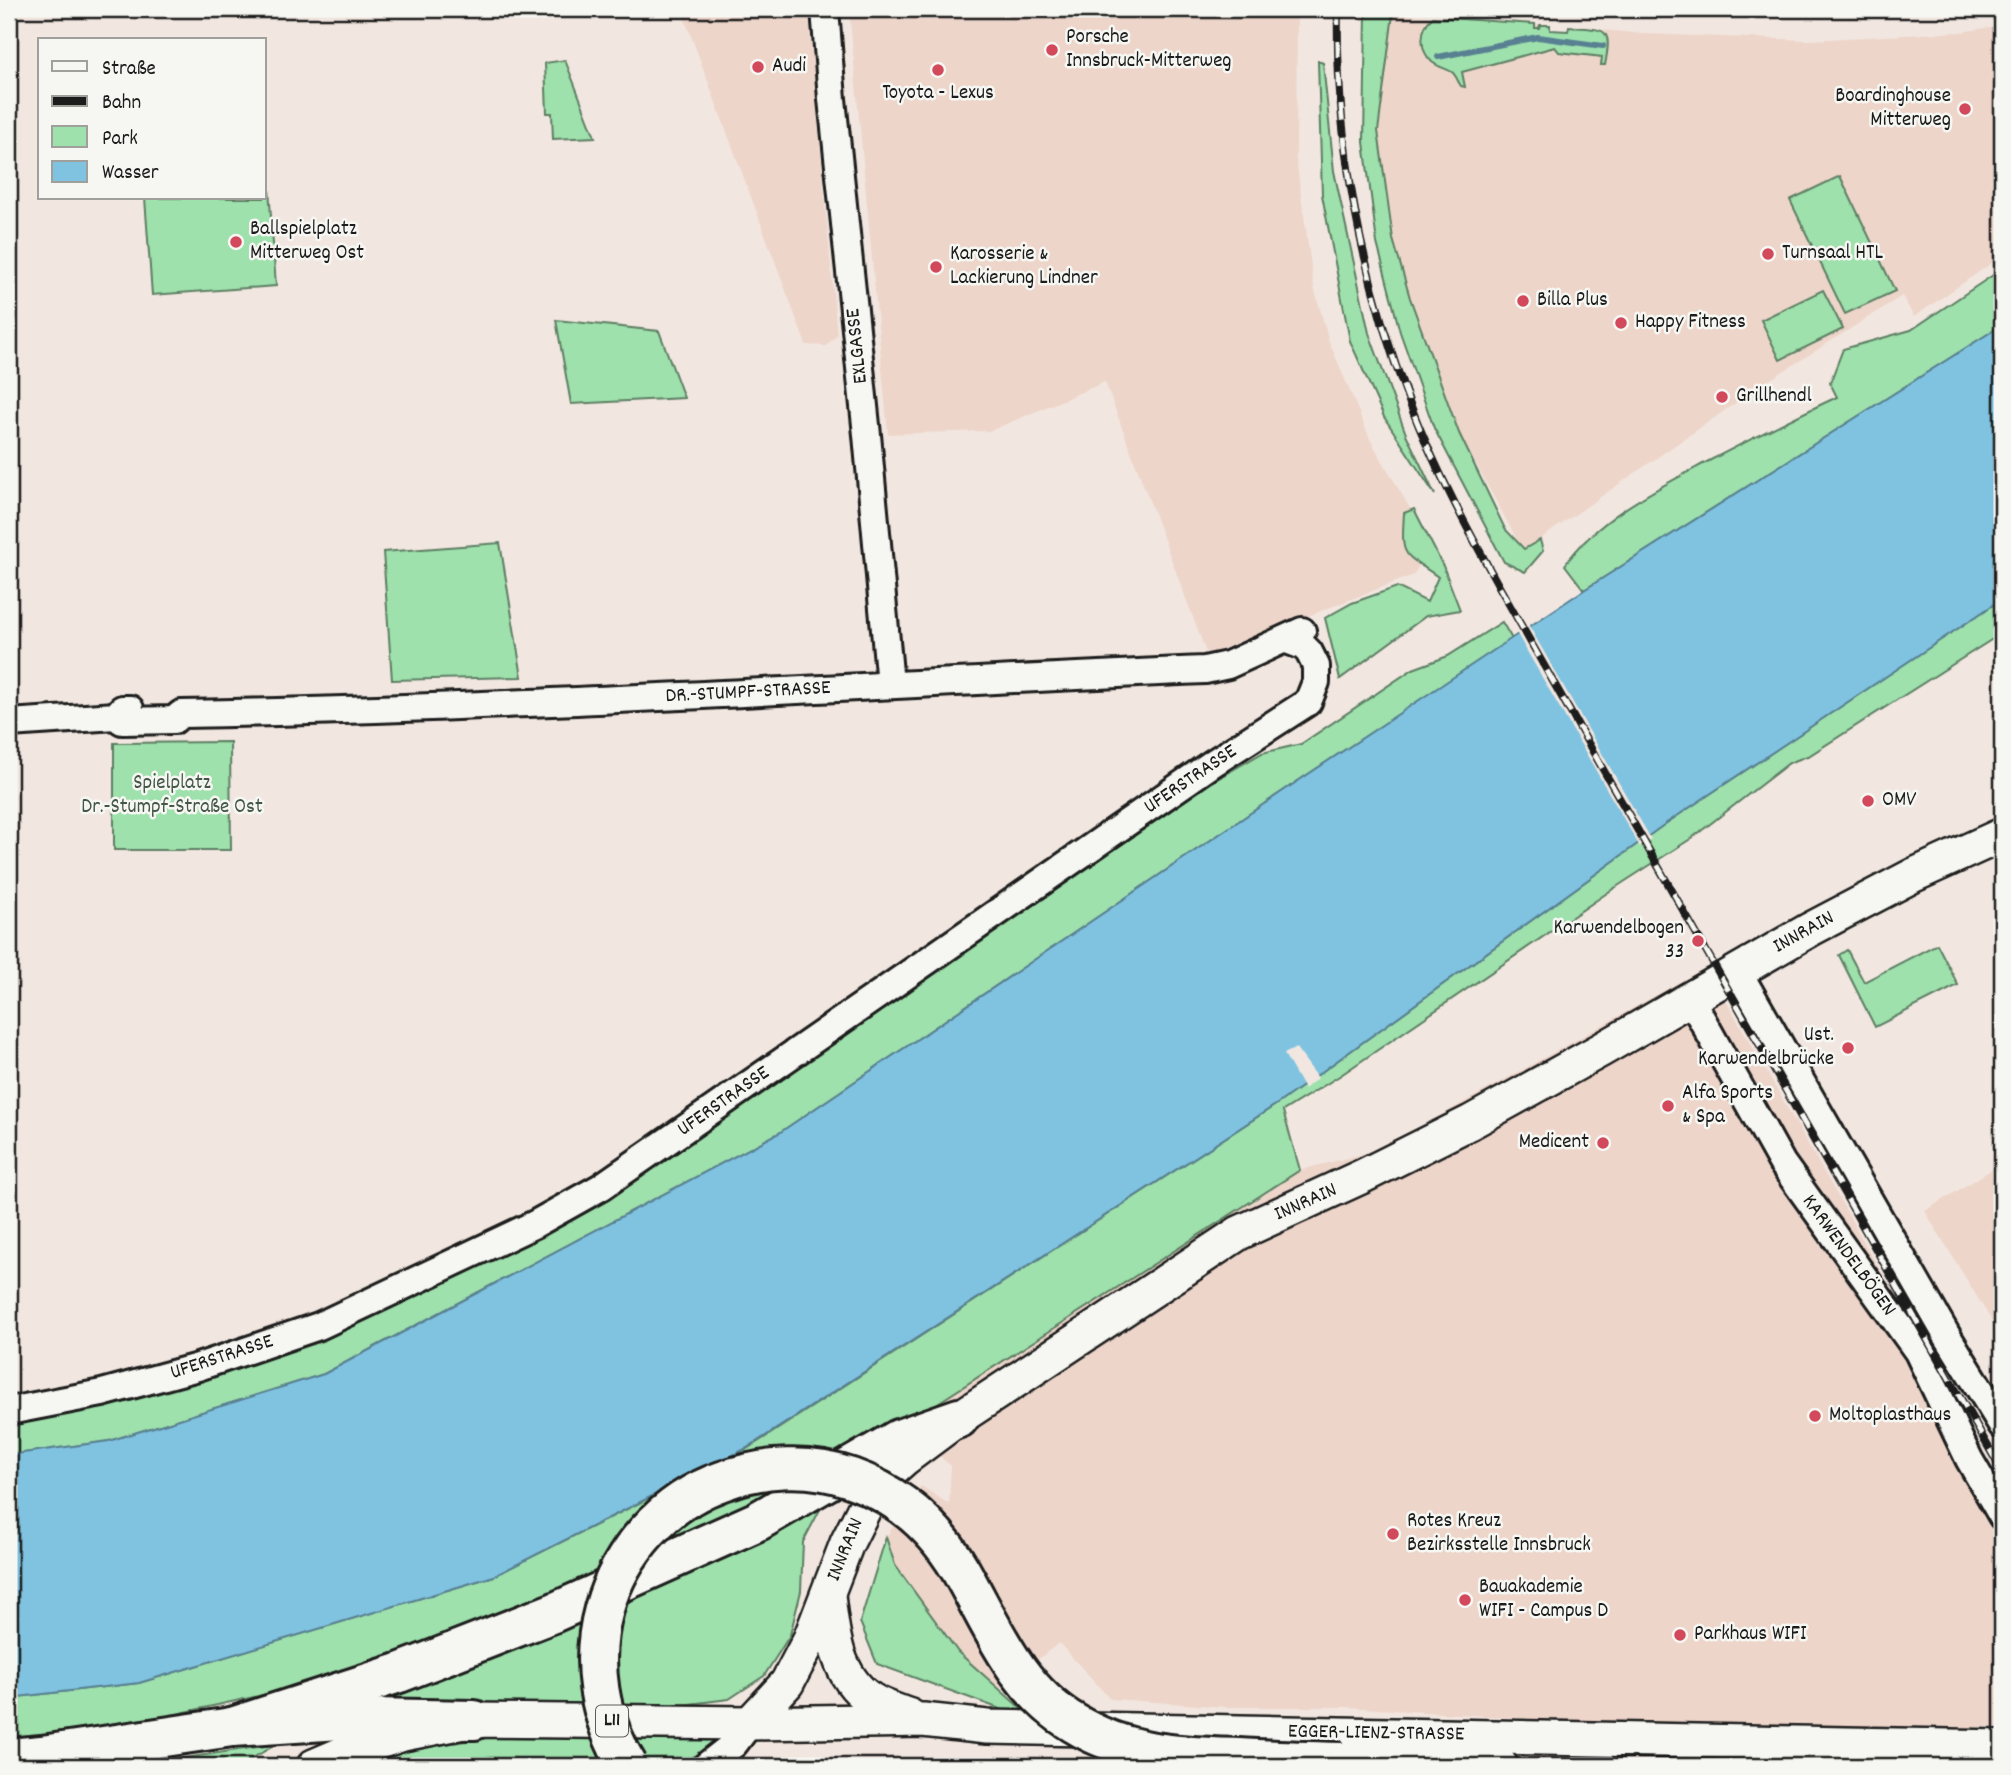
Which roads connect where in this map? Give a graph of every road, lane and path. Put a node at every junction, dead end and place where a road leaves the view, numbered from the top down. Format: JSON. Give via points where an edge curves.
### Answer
{"nodes":[{"id":1,"x":825,"y":9,"type":"edge"},
{"id":2,"x":1297,"y":634,"type":"joint"},
{"id":3,"x":890,"y":684,"type":"junction"},
{"id":4,"x":9,"y":723,"type":"edge"},
{"id":5,"x":2002,"y":835,"type":"edge"},
{"id":6,"x":1737,"y":970,"type":"junction"},
{"id":7,"x":1690,"y":998,"type":"junction"},
{"id":8,"x":1946,"y":1334,"type":"junction"},
{"id":9,"x":1918,"y":1352,"type":"junction"},
{"id":10,"x":9,"y":1411,"type":"edge"},
{"id":11,"x":959,"y":1418,"type":"junction"},
{"id":12,"x":2002,"y":1425,"type":"edge"},
{"id":13,"x":2002,"y":1516,"type":"edge"},
{"id":14,"x":828,"y":1594,"type":"junction"},
{"id":15,"x":474,"y":1720,"type":"junction"},
{"id":16,"x":923,"y":1720,"type":"junction"},
{"id":17,"x":750,"y":1723,"type":"junction"},
{"id":18,"x":232,"y":1727,"type":"junction"},
{"id":19,"x":2002,"y":1747,"type":"edge"},
{"id":20,"x":9,"y":1758,"type":"edge"},
{"id":21,"x":314,"y":1766,"type":"edge"},
{"id":22,"x":628,"y":1766,"type":"edge"},
{"id":23,"x":706,"y":1766,"type":"edge"},
{"id":24,"x":1498,"y":1766,"type":"edge"}],
"edges":[{"from":1,"to":3,"type":"street","name":"EXLGASSE"},
{"from":2,"to":3,"type":"street","name":"DR.-STUMPF-STRASSE","via":[[1228,665],[1205,670]]},
{"from":2,"to":10,"type":"street","name":"UFERSTRASSE","via":[[1316,666],[1308,702],[601,1187],[535,1224],[319,1326],[198,1367],[102,1393]]},
{"from":3,"to":4,"type":"street","name":"DR.-STUMPF-STRASSE","via":[[645,699],[181,714],[174,720],[122,721],[116,716]]},
{"from":5,"to":6,"type":"main road","name":"INNRAIN","via":[[1914,875]]},
{"from":6,"to":7,"type":"main road","name":"INNRAIN"},
{"from":6,"to":8,"type":"street","name":"KARWENDELBÖGEN"},
{"from":7,"to":9,"type":"street","name":"KARWENDELBÖGEN","via":[[1782,1163]]},
{"from":7,"to":11,"type":"main road","name":"INNRAIN","via":[[1471,1122],[1239,1233]]},
{"from":8,"to":9,"type":"street"},
{"from":8,"to":12,"type":"street","name":"KARWENDELBÖGEN"},
{"from":9,"to":13,"type":"street","name":"KARWENDELBÖGEN"},
{"from":11,"to":14,"type":"main road","name":"INNRAIN","via":[[885,1476],[860,1515]]},
{"from":11,"to":18,"type":"highway","via":[[899,1439],[758,1521],[553,1613],[400,1673]]},
{"from":14,"to":16,"type":"main road","via":[[832,1632],[851,1678],[869,1698]]},
{"from":14,"to":17,"type":"main road","name":"INNRAIN","via":[[786,1683]]},
{"from":15,"to":17,"type":"main road","number":"L11"},
{"from":15,"to":18,"type":"highway","via":[[371,1718]]},
{"from":15,"to":21,"type":"main road","number":"L11","via":[[403,1734]]},
{"from":16,"to":17,"type":"main road","name":"EGGER-LIENZ-STRASSE"},
{"from":16,"to":19,"type":"main road","name":"EGGER-LIENZ-STRASSE","via":[[987,1727]]},
{"from":17,"to":23,"type":"street","via":[[734,1744]]},
{"from":18,"to":20,"type":"highway"},
{"from":22,"to":24,"type":"highway","bridge":true,"via":[[601,1705],[597,1657],[604,1609],[622,1565],[653,1525],[692,1495],[740,1474],[789,1468],[863,1482],[911,1510],[945,1547],[995,1637],[1029,1686],[1072,1722],[1096,1735],[1165,1755]]}]}
